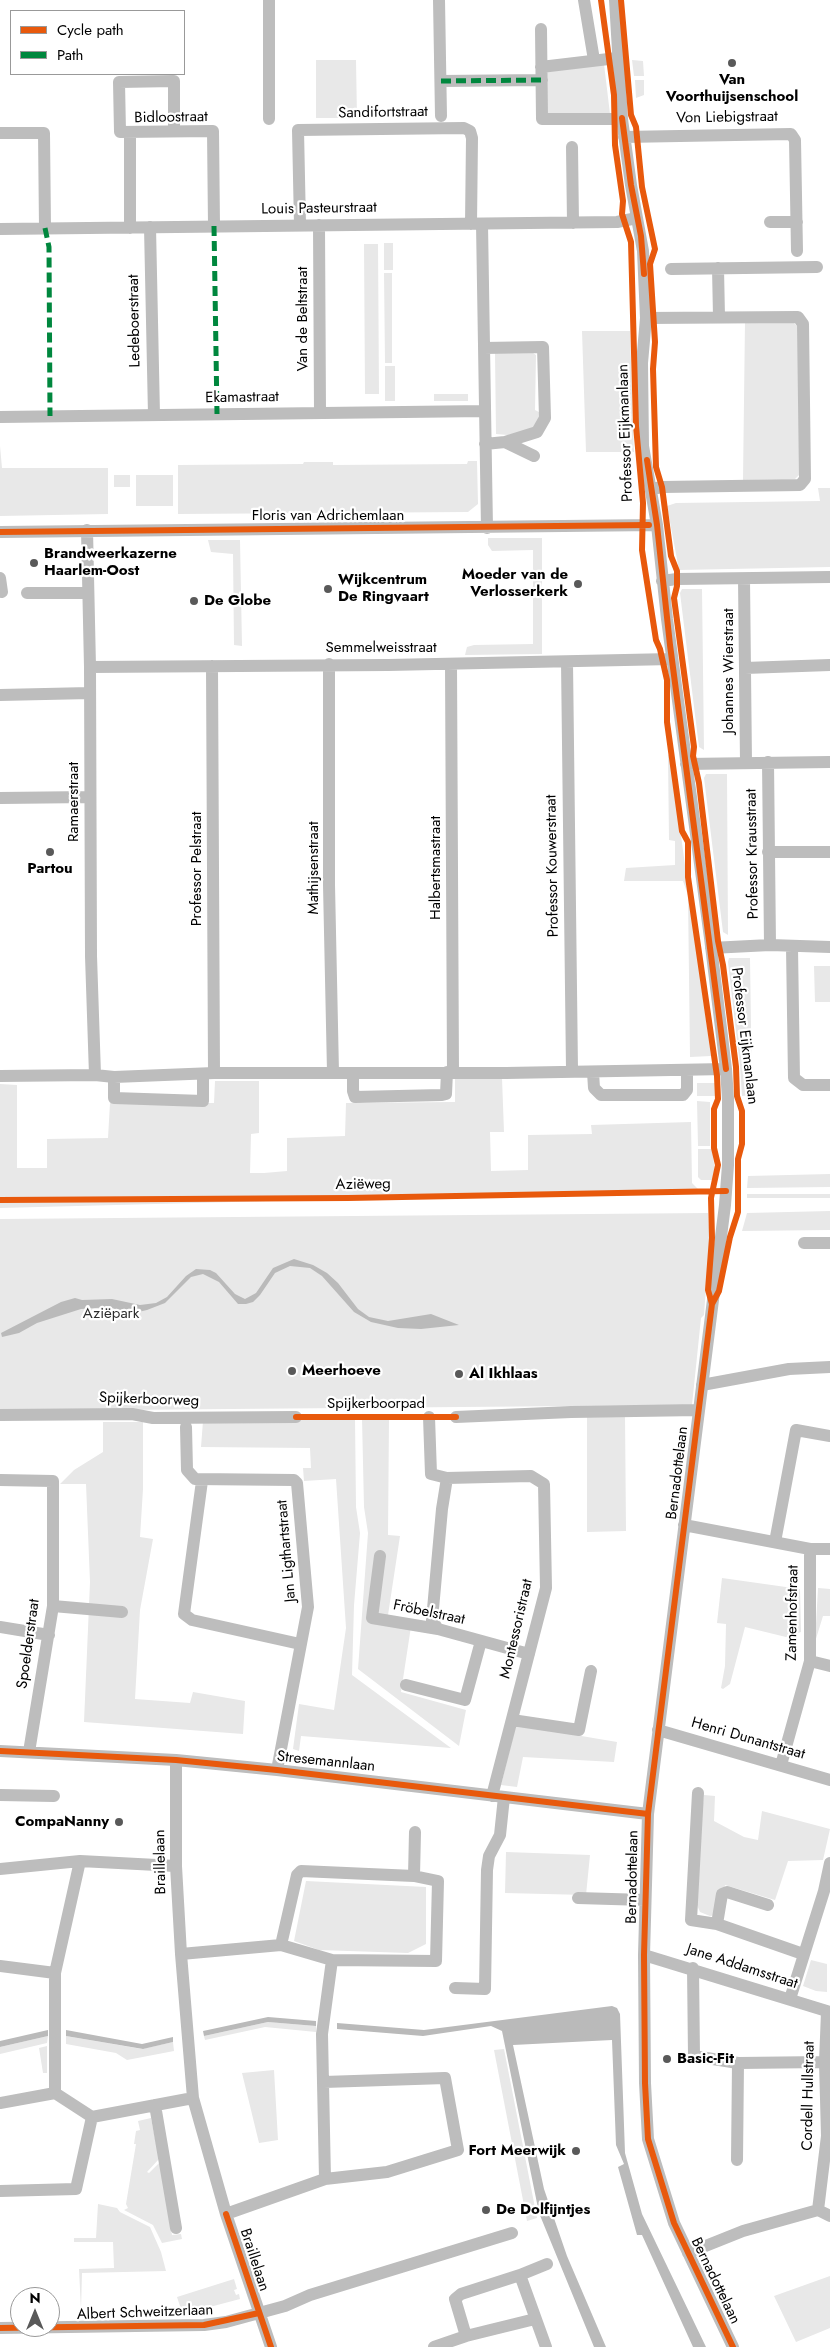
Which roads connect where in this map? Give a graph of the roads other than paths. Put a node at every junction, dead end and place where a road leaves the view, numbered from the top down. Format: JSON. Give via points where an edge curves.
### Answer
{"nodes":[{"id":1,"x":268,"y":0,"type":"edge"},
{"id":2,"x":439,"y":0,"type":"edge"},
{"id":3,"x":584,"y":0,"type":"edge"},
{"id":4,"x":606,"y":0,"type":"edge"},
{"id":5,"x":615,"y":0,"type":"edge"},
{"id":6,"x":541,"y":29,"type":"dead end"},
{"id":7,"x":617,"y":58,"type":"junction"},
{"id":8,"x":594,"y":60,"type":"junction"},
{"id":9,"x":541,"y":67,"type":"junction"},
{"id":10,"x":542,"y":80,"type":"junction"},
{"id":11,"x":441,"y":81,"type":"junction"},
{"id":12,"x":441,"y":116,"type":"dead end"},
{"id":13,"x":269,"y":119,"type":"dead end"},
{"id":14,"x":622,"y":119,"type":"junction"},
{"id":15,"x":174,"y":131,"type":"junction"},
{"id":16,"x":130,"y":132,"type":"junction"},
{"id":17,"x":0,"y":133,"type":"edge"},
{"id":18,"x":624,"y":137,"type":"junction"},
{"id":19,"x":572,"y":147,"type":"dead end"},
{"id":20,"x":638,"y":218,"type":"junction"},
{"id":21,"x":770,"y":222,"type":"dead end"},
{"id":22,"x":797,"y":222,"type":"junction"},
{"id":23,"x":573,"y":223,"type":"junction"},
{"id":24,"x":320,"y":224,"type":"junction"},
{"id":25,"x":477,"y":224,"type":"junction"},
{"id":26,"x":300,"y":225,"type":"junction"},
{"id":27,"x":214,"y":226,"type":"junction"},
{"id":28,"x":150,"y":227,"type":"junction"},
{"id":29,"x":45,"y":228,"type":"junction"},
{"id":30,"x":130,"y":228,"type":"junction"},
{"id":31,"x":0,"y":229,"type":"edge"},
{"id":32,"x":797,"y":251,"type":"dead end"},
{"id":33,"x":817,"y":267,"type":"dead end"},
{"id":34,"x":718,"y":268,"type":"junction"},
{"id":35,"x":671,"y":269,"type":"dead end"},
{"id":36,"x":719,"y":317,"type":"junction"},
{"id":37,"x":646,"y":318,"type":"junction"},
{"id":38,"x":484,"y":348,"type":"junction"},
{"id":39,"x":485,"y":411,"type":"junction"},
{"id":40,"x":320,"y":413,"type":"junction"},
{"id":41,"x":154,"y":415,"type":"junction"},
{"id":42,"x":0,"y":417,"type":"edge"},
{"id":43,"x":505,"y":442,"type":"junction"},
{"id":44,"x":486,"y":444,"type":"junction"},
{"id":45,"x":534,"y":456,"type":"dead end"},
{"id":46,"x":652,"y":489,"type":"junction"},
{"id":47,"x":657,"y":524,"type":"junction"},
{"id":48,"x":487,"y":528,"type":"junction"},
{"id":49,"x":87,"y":530,"type":"junction"},
{"id":50,"x":0,"y":532,"type":"edge"},
{"id":51,"x":830,"y":577,"type":"edge"},
{"id":52,"x":0,"y":578,"type":"edge"},
{"id":53,"x":744,"y":579,"type":"junction"},
{"id":54,"x":662,"y":581,"type":"junction"},
{"id":55,"x":2,"y":592,"type":"dead end"},
{"id":56,"x":27,"y":593,"type":"dead end"},
{"id":57,"x":87,"y":593,"type":"junction"},
{"id":58,"x":672,"y":659,"type":"junction"},
{"id":59,"x":567,"y":662,"type":"junction"},
{"id":60,"x":329,"y":664,"type":"junction"},
{"id":61,"x":451,"y":664,"type":"junction"},
{"id":62,"x":830,"y":665,"type":"edge"},
{"id":63,"x":212,"y":666,"type":"junction"},
{"id":64,"x":90,"y":667,"type":"junction"},
{"id":65,"x":745,"y":668,"type":"junction"},
{"id":66,"x":90,"y":693,"type":"junction"},
{"id":67,"x":0,"y":695,"type":"edge"},
{"id":68,"x":746,"y":762,"type":"junction"},
{"id":69,"x":768,"y":762,"type":"junction"},
{"id":70,"x":830,"y":762,"type":"edge"},
{"id":71,"x":686,"y":764,"type":"junction"},
{"id":72,"x":90,"y":797,"type":"junction"},
{"id":73,"x":0,"y":798,"type":"edge"},
{"id":74,"x":768,"y":852,"type":"junction"},
{"id":75,"x":830,"y":852,"type":"edge"},
{"id":76,"x":770,"y":945,"type":"junction"},
{"id":77,"x":792,"y":947,"type":"junction"},
{"id":78,"x":830,"y":947,"type":"edge"},
{"id":79,"x":711,"y":948,"type":"junction"},
{"id":80,"x":726,"y":1068,"type":"junction"},
{"id":81,"x":572,"y":1070,"type":"junction"},
{"id":82,"x":687,"y":1070,"type":"junction"},
{"id":83,"x":333,"y":1072,"type":"junction"},
{"id":84,"x":593,"y":1072,"type":"junction"},
{"id":85,"x":450,"y":1073,"type":"junction"},
{"id":86,"x":209,"y":1074,"type":"junction"},
{"id":87,"x":353,"y":1074,"type":"junction"},
{"id":88,"x":95,"y":1075,"type":"junction"},
{"id":89,"x":0,"y":1076,"type":"edge"},
{"id":90,"x":114,"y":1077,"type":"junction"},
{"id":91,"x":830,"y":1085,"type":"edge"},
{"id":92,"x":725,"y":1204,"type":"joint"},
{"id":93,"x":804,"y":1242,"type":"dead end"},
{"id":94,"x":830,"y":1243,"type":"edge"},
{"id":95,"x":830,"y":1367,"type":"edge"},
{"id":96,"x":702,"y":1385,"type":"junction"},
{"id":97,"x":698,"y":1410,"type":"junction"},
{"id":98,"x":0,"y":1416,"type":"edge"},
{"id":99,"x":296,"y":1417,"type":"dead end"},
{"id":100,"x":429,"y":1417,"type":"dead end"},
{"id":101,"x":456,"y":1417,"type":"dead end"},
{"id":102,"x":186,"y":1427,"type":"dead end"},
{"id":103,"x":830,"y":1436,"type":"edge"},
{"id":104,"x":448,"y":1478,"type":"junction"},
{"id":105,"x":0,"y":1480,"type":"edge"},
{"id":106,"x":202,"y":1481,"type":"junction"},
{"id":107,"x":684,"y":1525,"type":"junction"},
{"id":108,"x":775,"y":1542,"type":"junction"},
{"id":109,"x":810,"y":1549,"type":"junction"},
{"id":110,"x":830,"y":1549,"type":"edge"},
{"id":111,"x":380,"y":1556,"type":"dead end"},
{"id":112,"x":53,"y":1606,"type":"junction"},
{"id":113,"x":122,"y":1612,"type":"dead end"},
{"id":114,"x":0,"y":1626,"type":"edge"},
{"id":115,"x":438,"y":1629,"type":"junction"},
{"id":116,"x":49,"y":1635,"type":"junction"},
{"id":117,"x":481,"y":1641,"type":"junction"},
{"id":118,"x":300,"y":1644,"type":"junction"},
{"id":119,"x":529,"y":1654,"type":"junction"},
{"id":120,"x":810,"y":1661,"type":"junction"},
{"id":121,"x":830,"y":1666,"type":"edge"},
{"id":122,"x":591,"y":1671,"type":"dead end"},
{"id":123,"x":406,"y":1685,"type":"dead end"},
{"id":124,"x":512,"y":1720,"type":"junction"},
{"id":125,"x":658,"y":1730,"type":"junction"},
{"id":126,"x":0,"y":1751,"type":"edge"},
{"id":127,"x":29,"y":1752,"type":"junction"},
{"id":128,"x":176,"y":1760,"type":"junction"},
{"id":129,"x":781,"y":1765,"type":"junction"},
{"id":130,"x":277,"y":1770,"type":"junction"},
{"id":131,"x":830,"y":1780,"type":"edge"},
{"id":132,"x":698,"y":1793,"type":"dead end"},
{"id":133,"x":0,"y":1795,"type":"edge"},
{"id":134,"x":54,"y":1796,"type":"dead end"},
{"id":135,"x":498,"y":1796,"type":"junction"},
{"id":136,"x":648,"y":1814,"type":"junction"},
{"id":137,"x":415,"y":1832,"type":"dead end"},
{"id":138,"x":80,"y":1861,"type":"junction"},
{"id":139,"x":830,"y":1863,"type":"edge"},
{"id":140,"x":176,"y":1866,"type":"junction"},
{"id":141,"x":0,"y":1870,"type":"edge"},
{"id":142,"x":414,"y":1876,"type":"junction"},
{"id":143,"x":827,"y":1892,"type":"edge"},
{"id":144,"x":578,"y":1898,"type":"dead end"},
{"id":145,"x":645,"y":1900,"type":"junction"},
{"id":146,"x":768,"y":1905,"type":"dead end"},
{"id":147,"x":717,"y":1924,"type":"junction"},
{"id":148,"x":281,"y":1945,"type":"junction"},
{"id":149,"x":181,"y":1954,"type":"junction"},
{"id":150,"x":802,"y":1954,"type":"junction"},
{"id":151,"x":644,"y":1955,"type":"junction"},
{"id":152,"x":332,"y":1960,"type":"junction"},
{"id":153,"x":0,"y":1966,"type":"edge"},
{"id":154,"x":693,"y":1968,"type":"junction"},
{"id":155,"x":55,"y":1973,"type":"junction"},
{"id":156,"x":455,"y":1988,"type":"dead end"},
{"id":157,"x":790,"y":1999,"type":"junction"},
{"id":158,"x":828,"y":2012,"type":"edge"},
{"id":159,"x":825,"y":2062,"type":"junction"},
{"id":160,"x":738,"y":2063,"type":"junction"},
{"id":161,"x":324,"y":2082,"type":"junction"},
{"id":162,"x":55,"y":2093,"type":"junction"},
{"id":163,"x":194,"y":2098,"type":"junction"},
{"id":164,"x":0,"y":2103,"type":"edge"},
{"id":165,"x":155,"y":2105,"type":"junction"},
{"id":166,"x":92,"y":2117,"type":"junction"},
{"id":167,"x":829,"y":2136,"type":"edge"},
{"id":168,"x":737,"y":2160,"type":"dead end"},
{"id":169,"x":325,"y":2179,"type":"junction"},
{"id":170,"x":0,"y":2191,"type":"edge"},
{"id":171,"x":818,"y":2210,"type":"junction"},
{"id":172,"x":226,"y":2214,"type":"junction"},
{"id":173,"x":830,"y":2216,"type":"edge"},
{"id":174,"x":176,"y":2228,"type":"dead end"},
{"id":175,"x":512,"y":2233,"type":"dead end"},
{"id":176,"x":688,"y":2253,"type":"junction"},
{"id":177,"x":547,"y":2264,"type":"dead end"},
{"id":178,"x":520,"y":2275,"type":"junction"},
{"id":179,"x":259,"y":2313,"type":"junction"},
{"id":180,"x":535,"y":2319,"type":"junction"},
{"id":181,"x":0,"y":2328,"type":"edge"},
{"id":182,"x":466,"y":2336,"type":"junction"},
{"id":183,"x":270,"y":2347,"type":"edge"},
{"id":184,"x":434,"y":2347,"type":"edge"},
{"id":185,"x":546,"y":2347,"type":"edge"},
{"id":186,"x":733,"y":2347,"type":"edge"}],
"edges":[{"from":1,"to":13,"type":"street"},
{"from":2,"to":11,"type":"street"},
{"from":3,"to":8,"type":"street"},
{"from":4,"to":7,"type":"street","name":"Professor Eijkmanlaan"},
{"from":5,"to":7,"type":"street","name":"Professor Eijkmanlaan"},
{"from":6,"to":9,"type":"street"},
{"from":7,"to":8,"type":"street"},
{"from":7,"to":14,"type":"street","name":"Professor Eijkmanlaan"},
{"from":8,"to":9,"type":"street"},
{"from":9,"to":10,"type":"street"},
{"from":10,"to":11,"type":"street"},
{"from":10,"to":14,"type":"street","via":[[542,119]]},
{"from":11,"to":12,"type":"street"},
{"from":14,"to":18,"type":"street","name":"Professor Eijkmanlaan"},
{"from":15,"to":16,"type":"street","name":"Bidloostraat"},
{"from":15,"to":16,"type":"street","via":[[174,81],[119,82],[120,132]]},
{"from":15,"to":27,"type":"street","name":"Bidloostraat","via":[[213,131]]},
{"from":16,"to":30,"type":"street","name":"Bidloostraat"},
{"from":17,"to":29,"type":"street","via":[[44,133]]},
{"from":18,"to":20,"type":"street","name":"Professor Eijkmanlaan"},
{"from":18,"to":22,"type":"street","name":"Von Liebigstraat","via":[[790,134],[795,140]]},
{"from":19,"to":23,"type":"street"},
{"from":20,"to":23,"type":"street","name":"Louis Pasteurstraat"},
{"from":20,"to":37,"type":"street","name":"Professor Eijkmanlaan"},
{"from":21,"to":22,"type":"street"},
{"from":22,"to":32,"type":"street"},
{"from":23,"to":25,"type":"street","name":"Louis Pasteurstraat"},
{"from":24,"to":25,"type":"street","name":"Louis Pasteurstraat"},
{"from":24,"to":26,"type":"street","name":"Louis Pasteurstraat"},
{"from":24,"to":40,"type":"street","name":"Van de Beltstraat"},
{"from":25,"to":26,"type":"street","name":"Sandifortstraat","via":[[472,138],[470,131],[456,128],[298,130]]},
{"from":25,"to":38,"type":"street"},
{"from":26,"to":27,"type":"street","name":"Louis Pasteurstraat"},
{"from":27,"to":28,"type":"street","name":"Louis Pasteurstraat"},
{"from":28,"to":30,"type":"street","name":"Louis Pasteurstraat"},
{"from":28,"to":41,"type":"street","name":"Ledeboerstraat"},
{"from":29,"to":30,"type":"street","name":"Louis Pasteurstraat"},
{"from":29,"to":31,"type":"street","name":"Louis Pasteurstraat"},
{"from":33,"to":34,"type":"street"},
{"from":34,"to":35,"type":"street"},
{"from":34,"to":36,"type":"street"},
{"from":36,"to":37,"type":"street"},
{"from":36,"to":46,"type":"street","via":[[798,317],[803,324],[805,479],[800,485]]},
{"from":37,"to":46,"type":"street","name":"Professor Eijkmanlaan","via":[[642,363],[643,446]]},
{"from":38,"to":39,"type":"street"},
{"from":38,"to":43,"type":"street","via":[[543,347],[545,418],[537,432]]},
{"from":39,"to":40,"type":"street","name":"Ekamastraat"},
{"from":39,"to":44,"type":"street"},
{"from":40,"to":41,"type":"street","name":"Ekamastraat"},
{"from":41,"to":42,"type":"street","name":"Ekamastraat"},
{"from":43,"to":44,"type":"street"},
{"from":43,"to":45,"type":"street"},
{"from":44,"to":48,"type":"street"},
{"from":46,"to":47,"type":"street","name":"Professor Eijkmanlaan"},
{"from":47,"to":48,"type":"street","name":"Floris van Adrichemlaan"},
{"from":47,"to":54,"type":"street","name":"Professor Eijkmanlaan"},
{"from":48,"to":49,"type":"street","name":"Floris van Adrichemlaan"},
{"from":49,"to":50,"type":"street","name":"Floris van Adrichemlaan"},
{"from":49,"to":57,"type":"street","name":"Ramaerstraat"},
{"from":51,"to":53,"type":"street"},
{"from":52,"to":55,"type":"street"},
{"from":53,"to":54,"type":"street","via":[[677,578]]},
{"from":53,"to":65,"type":"street","name":"Johannes Wierstraat"},
{"from":54,"to":58,"type":"street","name":"Professor Eijkmanlaan"},
{"from":56,"to":57,"type":"street"},
{"from":57,"to":64,"type":"street","name":"Ramaerstraat"},
{"from":58,"to":59,"type":"street","name":"Semmelweisstraat"},
{"from":58,"to":71,"type":"street","name":"Professor Eijkmanlaan"},
{"from":59,"to":61,"type":"street","name":"Semmelweisstraat"},
{"from":59,"to":81,"type":"street","name":"Professor Kouwerstraat"},
{"from":60,"to":61,"type":"street","name":"Semmelweisstraat"},
{"from":60,"to":63,"type":"street","name":"Semmelweisstraat"},
{"from":60,"to":83,"type":"street","name":"Mathijsenstraat"},
{"from":61,"to":85,"type":"street","name":"Halbertsmastraat"},
{"from":62,"to":65,"type":"street"},
{"from":63,"to":64,"type":"street","name":"Semmelweisstraat"},
{"from":63,"to":86,"type":"street","name":"Professor Pelstraat"},
{"from":64,"to":66,"type":"street","name":"Ramaerstraat"},
{"from":65,"to":68,"type":"street","name":"Johannes Wierstraat"},
{"from":66,"to":67,"type":"street"},
{"from":66,"to":72,"type":"street","name":"Ramaerstraat"},
{"from":68,"to":69,"type":"street"},
{"from":68,"to":71,"type":"street"},
{"from":69,"to":70,"type":"street"},
{"from":69,"to":74,"type":"street","name":"Professor Krausstraat"},
{"from":71,"to":79,"type":"street","name":"Professor Eijkmanlaan"},
{"from":72,"to":73,"type":"street"},
{"from":72,"to":88,"type":"street","name":"Ramaerstraat"},
{"from":74,"to":75,"type":"street"},
{"from":74,"to":76,"type":"street","name":"Professor Krausstraat"},
{"from":76,"to":77,"type":"street"},
{"from":76,"to":79,"type":"street"},
{"from":77,"to":78,"type":"street"},
{"from":77,"to":91,"type":"street","via":[[794,1078],[803,1085]]},
{"from":79,"to":80,"type":"street","name":"Professor Eijkmanlaan"},
{"from":80,"to":82,"type":"street"},
{"from":80,"to":92,"type":"street","name":"Professor Eijkmanlaan","via":[[728,1150]]},
{"from":81,"to":84,"type":"street"},
{"from":81,"to":85,"type":"street"},
{"from":82,"to":84,"type":"street"},
{"from":82,"to":84,"type":"street","via":[[687,1090],[683,1095],[601,1095],[594,1088]]},
{"from":83,"to":86,"type":"street"},
{"from":83,"to":87,"type":"street"},
{"from":85,"to":87,"type":"street"},
{"from":85,"to":87,"type":"street","name":"Halbertsmastraat","via":[[446,1094],[442,1096],[365,1097],[355,1097]]},
{"from":86,"to":90,"type":"street"},
{"from":86,"to":90,"type":"street","name":"Professor Pelstraat","via":[[203,1101],[114,1098]]},
{"from":88,"to":89,"type":"street"},
{"from":88,"to":90,"type":"street"},
{"from":92,"to":96,"type":"street","name":"Bernadottelaan"},
{"from":93,"to":94,"type":"street"},
{"from":95,"to":96,"type":"street","via":[[789,1368]]},
{"from":96,"to":97,"type":"street","name":"Bernadottelaan"},
{"from":97,"to":101,"type":"street"},
{"from":97,"to":107,"type":"street","name":"Bernadottelaan"},
{"from":98,"to":99,"type":"street","name":"Spijkerboorweg"},
{"from":100,"to":104,"type":"street","via":[[430,1474]]},
{"from":102,"to":106,"type":"street","via":[[187,1470],[195,1479]]},
{"from":103,"to":108,"type":"street","via":[[796,1430]]},
{"from":104,"to":115,"type":"street","via":[[432,1620]]},
{"from":104,"to":119,"type":"street","name":"Montessoristraat","via":[[532,1476],[544,1484],[546,1588]]},
{"from":105,"to":112,"type":"street","name":"Spoelderstraat","via":[[53,1481]]},
{"from":106,"to":118,"type":"street","via":[[184,1614],[192,1620]]},
{"from":106,"to":118,"type":"street","name":"Jan Ligthartstraat","via":[[294,1480],[297,1483],[308,1608]]},
{"from":107,"to":108,"type":"street"},
{"from":107,"to":125,"type":"street","name":"Bernadottelaan"},
{"from":108,"to":109,"type":"street"},
{"from":109,"to":110,"type":"street"},
{"from":109,"to":120,"type":"street","name":"Zamenhofstraat"},
{"from":111,"to":115,"type":"street","name":"Fröbelstraat","via":[[372,1618]]},
{"from":112,"to":113,"type":"street"},
{"from":112,"to":116,"type":"street","name":"Spoelderstraat"},
{"from":114,"to":116,"type":"street"},
{"from":115,"to":117,"type":"street","name":"Fröbelstraat"},
{"from":116,"to":127,"type":"street","name":"Spoelderstraat"},
{"from":117,"to":119,"type":"street","name":"Fröbelstraat"},
{"from":117,"to":123,"type":"street","name":"Fröbelstraat","via":[[465,1700]]},
{"from":118,"to":130,"type":"street","name":"Jan Ligthartstraat"},
{"from":119,"to":124,"type":"street","name":"Montessoristraat"},
{"from":120,"to":121,"type":"street"},
{"from":120,"to":129,"type":"street","name":"Zamenhofstraat"},
{"from":122,"to":124,"type":"street","via":[[579,1730]]},
{"from":124,"to":135,"type":"street","name":"Montessoristraat"},
{"from":125,"to":129,"type":"street","name":"Henri Dunantstraat"},
{"from":125,"to":136,"type":"street","name":"Bernadottelaan"},
{"from":126,"to":127,"type":"street","name":"Stresemannlaan"},
{"from":127,"to":128,"type":"street","name":"Stresemannlaan"},
{"from":128,"to":130,"type":"street","name":"Stresemannlaan"},
{"from":128,"to":140,"type":"street","name":"Braillelaan"},
{"from":129,"to":131,"type":"street","name":"Henri Dunantstraat"},
{"from":130,"to":135,"type":"street","name":"Stresemannlaan"},
{"from":132,"to":147,"type":"street","via":[[691,1920]]},
{"from":133,"to":134,"type":"street"},
{"from":135,"to":136,"type":"street","name":"Stresemannlaan"},
{"from":135,"to":156,"type":"street","name":"Montessoristraat","via":[[500,1835],[489,1856],[487,1870],[486,1989]]},
{"from":136,"to":145,"type":"street","name":"Bernadottelaan"},
{"from":137,"to":142,"type":"street"},
{"from":138,"to":140,"type":"street"},
{"from":138,"to":141,"type":"street"},
{"from":138,"to":155,"type":"street"},
{"from":139,"to":143,"type":"street"},
{"from":140,"to":149,"type":"street","name":"Braillelaan"},
{"from":142,"to":148,"type":"street","via":[[301,1871],[297,1875]]},
{"from":142,"to":152,"type":"street","via":[[438,1881],[436,1961]]},
{"from":143,"to":150,"type":"street"},
{"from":144,"to":145,"type":"street"},
{"from":145,"to":151,"type":"street","name":"Bernadottelaan"},
{"from":146,"to":147,"type":"street","via":[[727,1892],[722,1894]]},
{"from":147,"to":150,"type":"street"},
{"from":148,"to":149,"type":"street"},
{"from":148,"to":152,"type":"street"},
{"from":149,"to":163,"type":"street","name":"Braillelaan"},
{"from":150,"to":157,"type":"street"},
{"from":151,"to":154,"type":"street","name":"Jane Addamsstraat"},
{"from":151,"to":176,"type":"street","name":"Bernadottelaan","via":[[648,2139],[674,2223]]},
{"from":152,"to":161,"type":"street","via":[[322,2034]]},
{"from":153,"to":155,"type":"street"},
{"from":154,"to":157,"type":"street","name":"Jane Addamsstraat"},
{"from":154,"to":160,"type":"street","via":[[694,2056]]},
{"from":155,"to":162,"type":"street"},
{"from":157,"to":158,"type":"street","name":"Jane Addamsstraat"},
{"from":158,"to":159,"type":"street","name":"Cordell Hullstraat"},
{"from":159,"to":160,"type":"street"},
{"from":159,"to":167,"type":"street","name":"Cordell Hullstraat"},
{"from":160,"to":168,"type":"street"},
{"from":161,"to":169,"type":"street"},
{"from":161,"to":169,"type":"street","via":[[445,2078],[458,2150],[388,2172]]},
{"from":162,"to":164,"type":"street"},
{"from":162,"to":166,"type":"street"},
{"from":163,"to":165,"type":"street"},
{"from":163,"to":172,"type":"street","name":"Braillelaan"},
{"from":165,"to":166,"type":"street"},
{"from":165,"to":174,"type":"street"},
{"from":166,"to":170,"type":"street","via":[[76,2189]]},
{"from":167,"to":171,"type":"street","name":"Cordell Hullstraat"},
{"from":169,"to":172,"type":"street"},
{"from":171,"to":173,"type":"street"},
{"from":171,"to":176,"type":"street","via":[[743,2231]]},
{"from":172,"to":179,"type":"street","name":"Braillelaan"},
{"from":175,"to":179,"type":"street","name":"Albert Schweitzerlaan"},
{"from":176,"to":186,"type":"street","name":"Bernadottelaan"},
{"from":177,"to":178,"type":"street"},
{"from":178,"to":180,"type":"street"},
{"from":178,"to":182,"type":"street","via":[[461,2294],[455,2299]]},
{"from":179,"to":181,"type":"street","name":"Albert Schweitzerlaan","via":[[204,2325]]},
{"from":179,"to":183,"type":"street","name":"Braillelaan"},
{"from":180,"to":182,"type":"street"},
{"from":180,"to":185,"type":"street"},
{"from":182,"to":184,"type":"street"}]}
